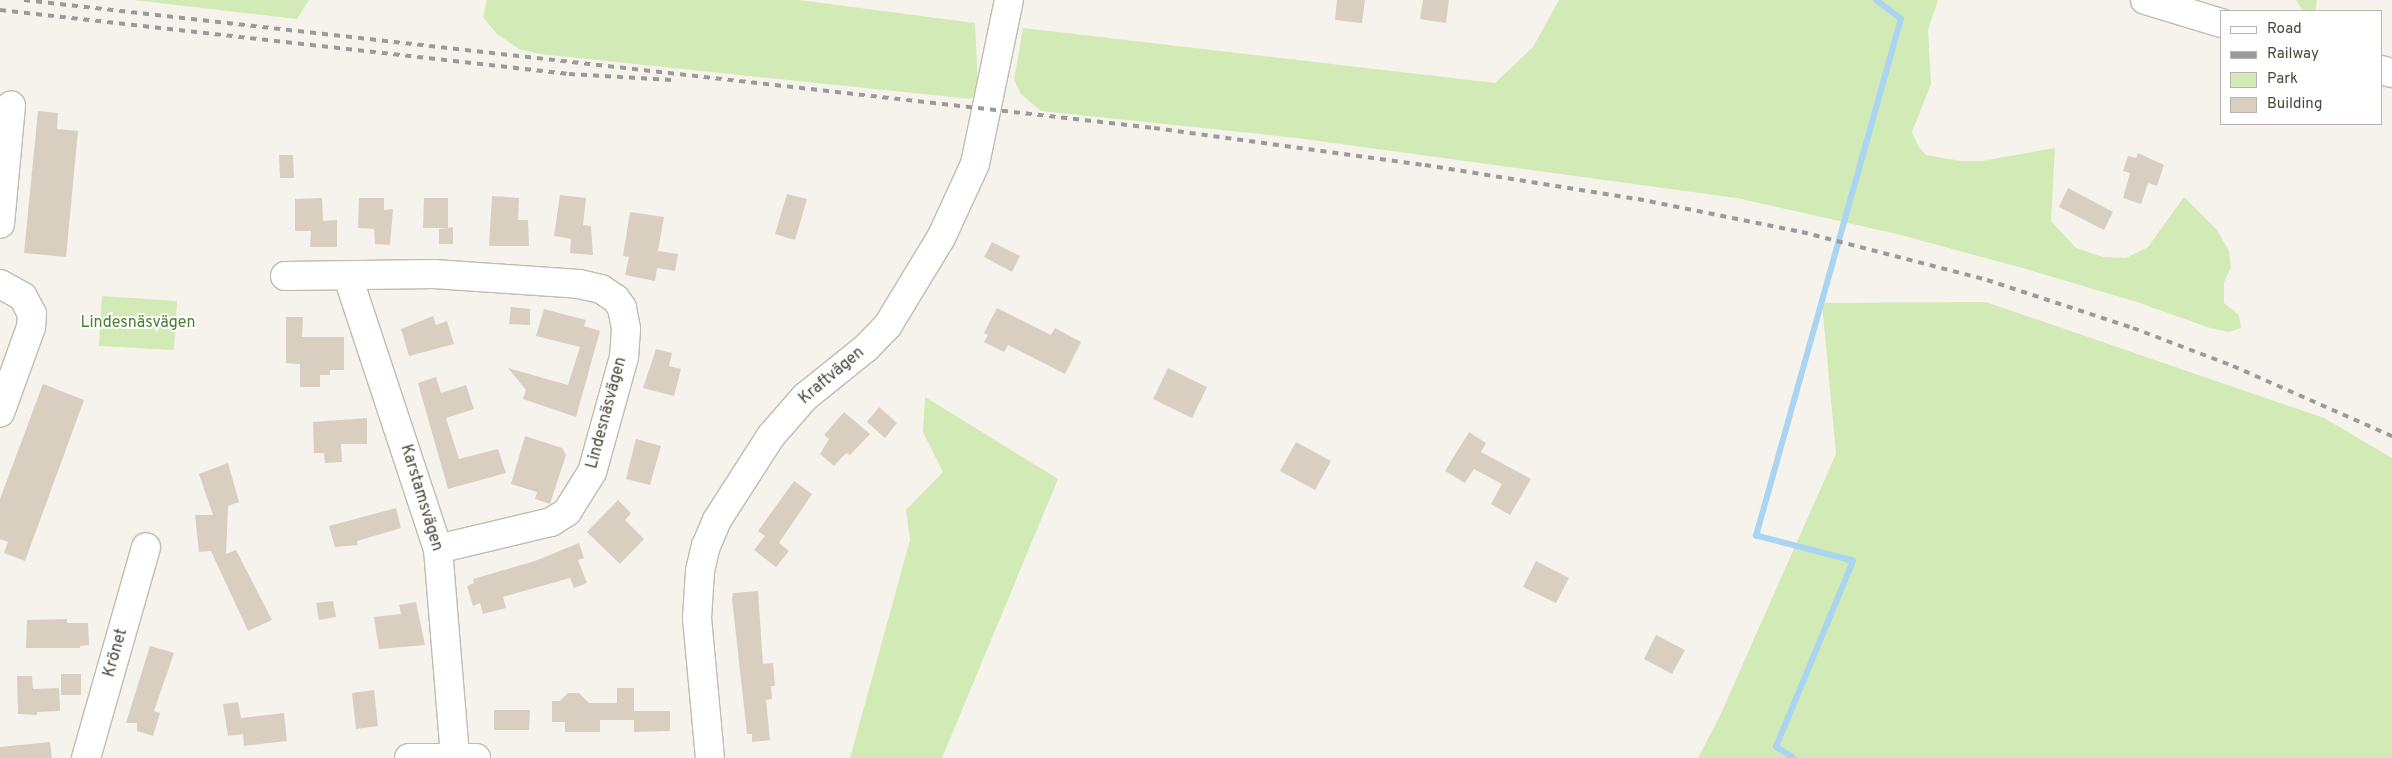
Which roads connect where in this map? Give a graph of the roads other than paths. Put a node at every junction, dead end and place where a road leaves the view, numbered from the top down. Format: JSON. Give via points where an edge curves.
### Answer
{"nodes":[{"id":1,"x":1009,"y":0,"type":"edge"},
{"id":2,"x":2144,"y":0,"type":"edge"},
{"id":3,"x":2220,"y":23,"type":"edge"},
{"id":4,"x":11,"y":106,"type":"dead end"},
{"id":5,"x":0,"y":224,"type":"edge"},
{"id":6,"x":285,"y":276,"type":"dead end"},
{"id":7,"x":348,"y":277,"type":"junction"},
{"id":8,"x":0,"y":284,"type":"edge"},
{"id":9,"x":0,"y":413,"type":"edge"},
{"id":10,"x":146,"y":547,"type":"dead end"},
{"id":11,"x":438,"y":549,"type":"junction"},
{"id":12,"x":86,"y":758,"type":"edge"},
{"id":13,"x":409,"y":758,"type":"edge"},
{"id":14,"x":455,"y":758,"type":"edge"},
{"id":15,"x":476,"y":758,"type":"edge"},
{"id":16,"x":710,"y":758,"type":"edge"}],
"edges":[{"from":1,"to":16,"type":"street","name":"Kraftvägen","via":[[975,164],[941,238],[888,325],[866,348],[804,397],[771,436],[717,520],[706,546],[700,570],[697,618]]},
{"from":2,"to":3,"type":"street"},
{"from":4,"to":5,"type":"street"},
{"from":6,"to":7,"type":"street","name":"Lindesnäsvägen"},
{"from":7,"to":11,"type":"street","name":"Karstamsvägen"},
{"from":7,"to":11,"type":"street","name":"Lindesnäsvägen","via":[[434,274],[579,284],[600,289],[616,299],[622,308],[626,329],[624,357],[592,472],[567,512],[551,522]]},
{"from":8,"to":9,"type":"street","via":[[23,297],[32,314],[31,327]]},
{"from":10,"to":12,"type":"street","name":"Krönet"},
{"from":11,"to":14,"type":"street","name":"Karstamsvägen"},
{"from":13,"to":14,"type":"street"},
{"from":14,"to":15,"type":"street"}]}
